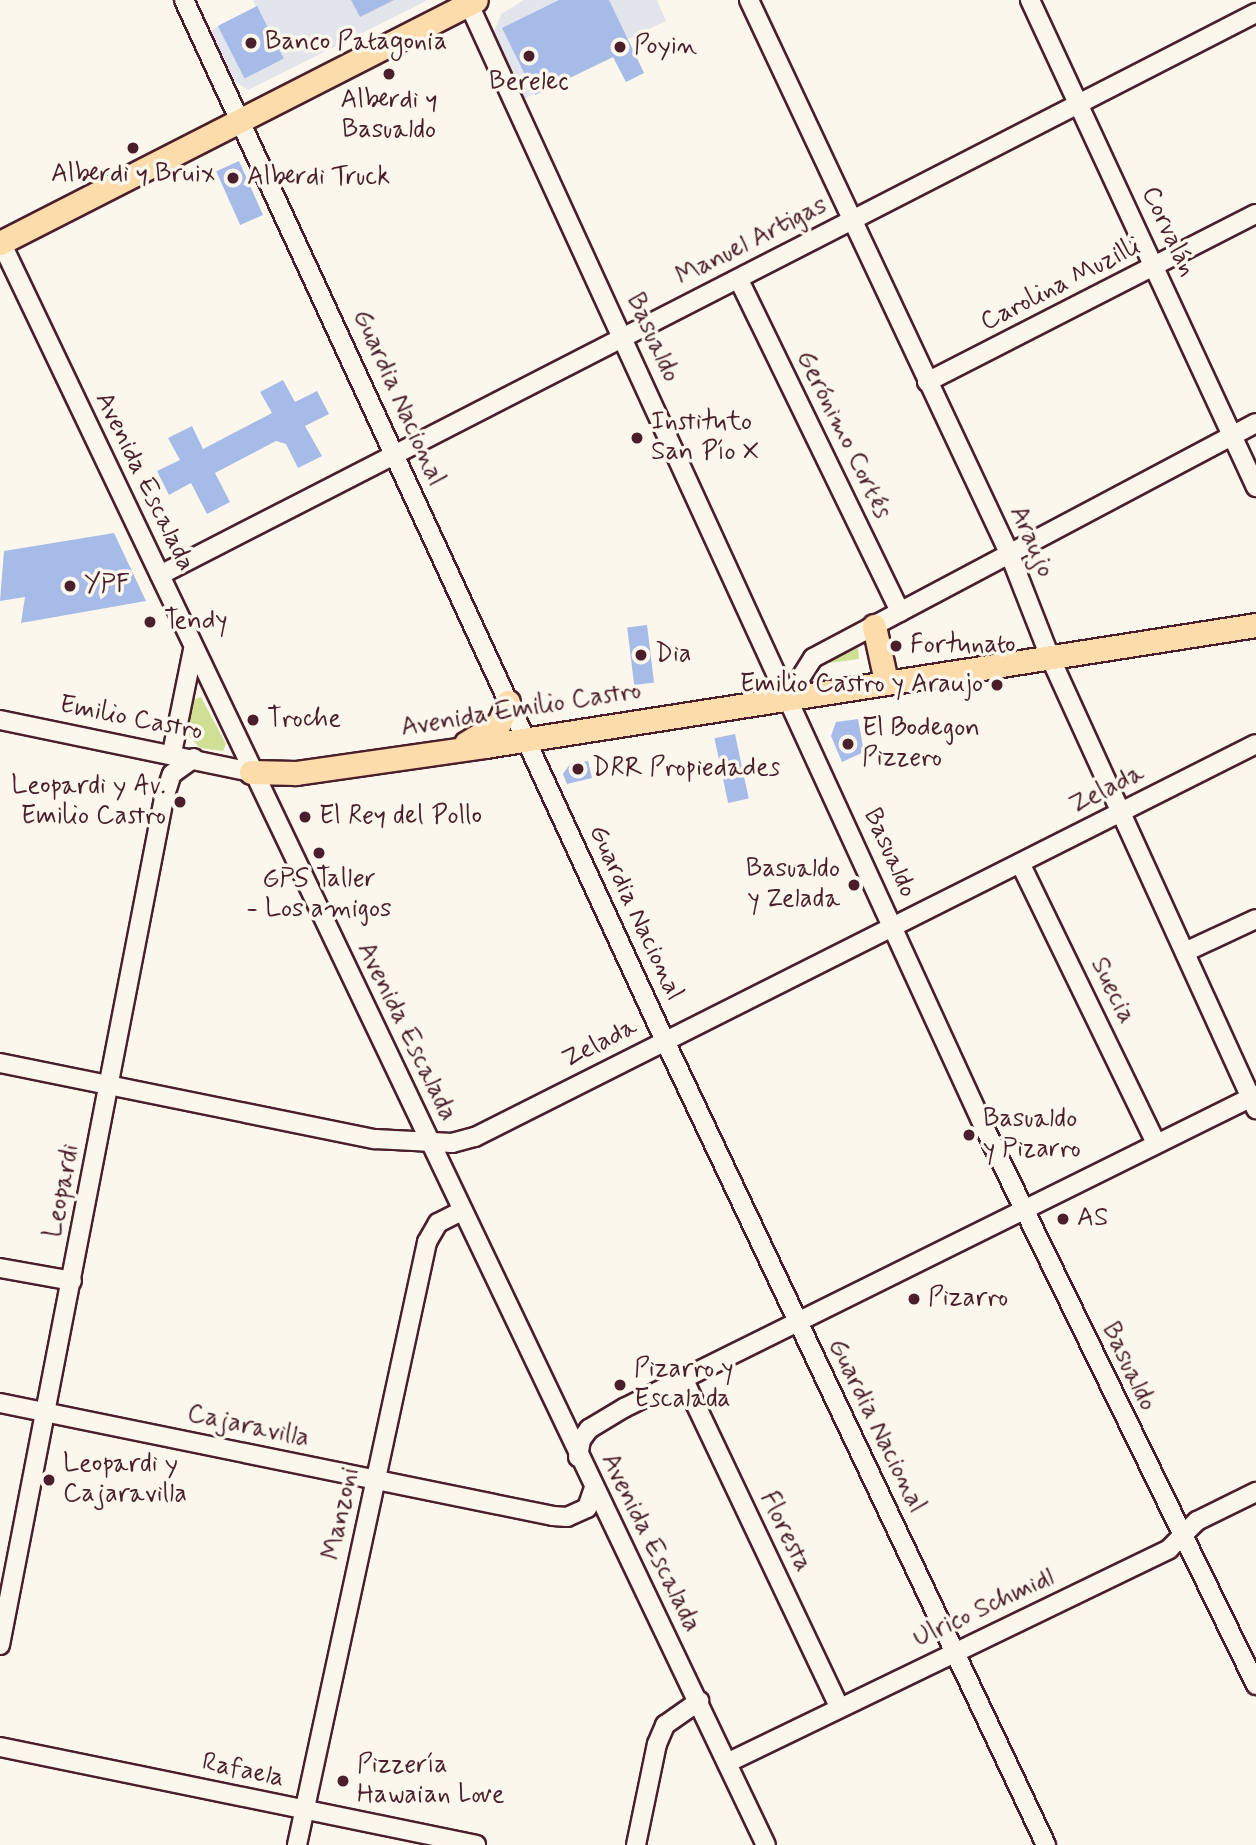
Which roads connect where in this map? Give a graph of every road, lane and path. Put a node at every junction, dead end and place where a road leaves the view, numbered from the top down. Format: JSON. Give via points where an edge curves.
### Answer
{"nodes":[{"id":1,"x":184,"y":0,"type":"edge"},
{"id":2,"x":749,"y":0,"type":"edge"},
{"id":3,"x":1030,"y":0,"type":"edge"},
{"id":4,"x":470,"y":1,"type":"edge"},
{"id":5,"x":1256,"y":13,"type":"edge"},
{"id":6,"x":1080,"y":103,"type":"junction"},
{"id":7,"x":243,"y":120,"type":"junction"},
{"id":8,"x":1256,"y":214,"type":"edge"},
{"id":9,"x":853,"y":219,"type":"junction"},
{"id":10,"x":0,"y":242,"type":"edge"},
{"id":11,"x":1155,"y":267,"type":"junction"},
{"id":12,"x":739,"y":279,"type":"junction"},
{"id":13,"x":623,"y":337,"type":"junction"},
{"id":14,"x":927,"y":382,"type":"junction"},
{"id":15,"x":1256,"y":424,"type":"edge"},
{"id":16,"x":1234,"y":435,"type":"junction"},
{"id":17,"x":395,"y":455,"type":"junction"},
{"id":18,"x":1256,"y":487,"type":"edge"},
{"id":19,"x":1010,"y":555,"type":"junction"},
{"id":20,"x":159,"y":575,"type":"junction"},
{"id":21,"x":900,"y":612,"type":"junction"},
{"id":22,"x":1256,"y":625,"type":"edge"},
{"id":23,"x":874,"y":626,"type":"junction"},
{"id":24,"x":193,"y":650,"type":"junction"},
{"id":25,"x":1050,"y":657,"type":"junction"},
{"id":26,"x":886,"y":681,"type":"junction"},
{"id":27,"x":789,"y":696,"type":"junction"},
{"id":28,"x":508,"y":702,"type":"junction"},
{"id":29,"x":0,"y":720,"type":"edge"},
{"id":30,"x":525,"y":740,"type":"junction"},
{"id":31,"x":1256,"y":744,"type":"edge"},
{"id":32,"x":447,"y":751,"type":"junction"},
{"id":33,"x":172,"y":752,"type":"junction"},
{"id":34,"x":194,"y":758,"type":"junction"},
{"id":35,"x":251,"y":772,"type":"junction"},
{"id":36,"x":1120,"y":813,"type":"junction"},
{"id":37,"x":1020,"y":863,"type":"junction"},
{"id":38,"x":1256,"y":919,"type":"edge"},
{"id":39,"x":894,"y":926,"type":"junction"},
{"id":40,"x":1185,"y":952,"type":"junction"},
{"id":41,"x":665,"y":1041,"type":"junction"},
{"id":42,"x":0,"y":1063,"type":"edge"},
{"id":43,"x":110,"y":1085,"type":"junction"},
{"id":44,"x":1254,"y":1101,"type":"edge"},
{"id":45,"x":1156,"y":1143,"type":"junction"},
{"id":46,"x":431,"y":1144,"type":"junction"},
{"id":47,"x":1023,"y":1208,"type":"junction"},
{"id":48,"x":462,"y":1211,"type":"junction"},
{"id":49,"x":0,"y":1268,"type":"edge"},
{"id":50,"x":72,"y":1281,"type":"junction"},
{"id":51,"x":797,"y":1321,"type":"junction"},
{"id":52,"x":684,"y":1380,"type":"junction"},
{"id":53,"x":0,"y":1403,"type":"edge"},
{"id":54,"x":45,"y":1412,"type":"junction"},
{"id":55,"x":578,"y":1457,"type":"junction"},
{"id":56,"x":376,"y":1480,"type":"junction"},
{"id":57,"x":594,"y":1488,"type":"junction"},
{"id":58,"x":1256,"y":1492,"type":"edge"},
{"id":59,"x":1182,"y":1538,"type":"junction"},
{"id":60,"x":0,"y":1645,"type":"edge"},
{"id":61,"x":956,"y":1652,"type":"junction"},
{"id":62,"x":1256,"y":1685,"type":"edge"},
{"id":63,"x":699,"y":1702,"type":"junction"},
{"id":64,"x":839,"y":1706,"type":"junction"},
{"id":65,"x":0,"y":1747,"type":"edge"},
{"id":66,"x":727,"y":1763,"type":"junction"},
{"id":67,"x":304,"y":1810,"type":"junction"},
{"id":68,"x":297,"y":1845,"type":"edge"},
{"id":69,"x":476,"y":1845,"type":"edge"},
{"id":70,"x":636,"y":1845,"type":"edge"},
{"id":71,"x":766,"y":1845,"type":"edge"},
{"id":72,"x":1046,"y":1845,"type":"edge"}],
"edges":[{"from":1,"to":7,"type":"street","name":"Guardia Nacional"},
{"from":2,"to":9,"type":"street","name":"Araujo"},
{"from":3,"to":6,"type":"street","name":"Corvalán"},
{"from":4,"to":7,"type":"main road"},
{"from":4,"to":13,"type":"street","name":"Basualdo"},
{"from":5,"to":6,"type":"street","name":"Manuel Artigas"},
{"from":6,"to":9,"type":"street","name":"Manuel Artigas"},
{"from":6,"to":11,"type":"street","name":"Corvalán"},
{"from":7,"to":10,"type":"main road"},
{"from":7,"to":17,"type":"street","name":"Guardia Nacional"},
{"from":8,"to":11,"type":"street","name":"Carolina Muzilli"},
{"from":9,"to":12,"type":"street","name":"Manuel Artigas"},
{"from":9,"to":14,"type":"street","name":"Araujo"},
{"from":10,"to":20,"type":"street","name":"Avenida Escalada"},
{"from":11,"to":14,"type":"street","name":"Carolina Muzilli"},
{"from":11,"to":16,"type":"street","name":"Corvalán"},
{"from":12,"to":13,"type":"street","name":"Manuel Artigas"},
{"from":12,"to":21,"type":"street","name":"Gerónimo Cortés"},
{"from":13,"to":17,"type":"street","name":"Manuel Artigas"},
{"from":13,"to":27,"type":"street","name":"Basualdo"},
{"from":14,"to":19,"type":"street","name":"Araujo"},
{"from":15,"to":16,"type":"street"},
{"from":16,"to":18,"type":"street","name":"Corvalán"},
{"from":16,"to":19,"type":"street"},
{"from":17,"to":20,"type":"street","name":"Manuel Artigas"},
{"from":17,"to":28,"type":"street","name":"Guardia Nacional"},
{"from":19,"to":21,"type":"street"},
{"from":19,"to":25,"type":"street","name":"Araujo"},
{"from":20,"to":24,"type":"street","name":"Avenida Escalada"},
{"from":21,"to":23,"type":"street"},
{"from":22,"to":25,"type":"main road","name":"Avenida Emilio Castro"},
{"from":23,"to":26,"type":"main road"},
{"from":23,"to":27,"type":"street","via":[[813,658]]},
{"from":24,"to":33,"type":"street"},
{"from":24,"to":35,"type":"street","name":"Avenida Escalada"},
{"from":25,"to":26,"type":"main road","name":"Avenida Emilio Castro"},
{"from":25,"to":36,"type":"street","name":"Araujo"},
{"from":26,"to":27,"type":"main road","name":"Avenida Emilio Castro"},
{"from":27,"to":30,"type":"main road","name":"Avenida Emilio Castro"},
{"from":27,"to":39,"type":"street","name":"Basualdo"},
{"from":28,"to":30,"type":"street","name":"Guardia Nacional"},
{"from":28,"to":32,"type":"main road","via":[[491,731]]},
{"from":29,"to":33,"type":"street","name":"Emilio Castro"},
{"from":30,"to":32,"type":"main road","name":"Avenida Emilio Castro"},
{"from":30,"to":41,"type":"street","name":"Guardia Nacional"},
{"from":31,"to":36,"type":"street","name":"Zelada"},
{"from":32,"to":35,"type":"main road","name":"Avenida Emilio Castro","via":[[296,773]]},
{"from":33,"to":34,"type":"street","name":"Emilio Castro"},
{"from":34,"to":35,"type":"street","name":"Emilio Castro"},
{"from":34,"to":43,"type":"street","name":"Leopardi","via":[[172,774],[164,798]]},
{"from":35,"to":46,"type":"street","name":"Avenida Escalada"},
{"from":36,"to":37,"type":"street","name":"Zelada"},
{"from":36,"to":40,"type":"street","name":"Araujo"},
{"from":37,"to":39,"type":"street","name":"Zelada"},
{"from":37,"to":45,"type":"street","name":"Suecia"},
{"from":38,"to":40,"type":"street"},
{"from":39,"to":41,"type":"street","name":"Zelada"},
{"from":39,"to":47,"type":"street","name":"Basualdo"},
{"from":40,"to":44,"type":"street","name":"Araujo"},
{"from":41,"to":46,"type":"street","name":"Zelada","via":[[475,1137]]},
{"from":41,"to":51,"type":"street","name":"Guardia Nacional"},
{"from":42,"to":43,"type":"street","name":"Zelada"},
{"from":43,"to":46,"type":"street","name":"Zelada","via":[[375,1139]]},
{"from":43,"to":50,"type":"street","name":"Leopardi"},
{"from":44,"to":45,"type":"street"},
{"from":45,"to":47,"type":"street"},
{"from":46,"to":48,"type":"street","name":"Avenida Escalada"},
{"from":47,"to":51,"type":"street"},
{"from":47,"to":59,"type":"street","name":"Basualdo"},
{"from":48,"to":55,"type":"street","name":"Avenida Escalada"},
{"from":48,"to":56,"type":"street","name":"Manzoni","via":[[438,1223],[427,1242]]},
{"from":49,"to":50,"type":"street"},
{"from":50,"to":54,"type":"street","name":"Leopardi"},
{"from":51,"to":52,"type":"street"},
{"from":51,"to":61,"type":"street","name":"Guardia Nacional"},
{"from":52,"to":55,"type":"street","via":[[589,1429]]},
{"from":52,"to":64,"type":"street","name":"Floresta"},
{"from":53,"to":54,"type":"street","name":"Cajaravilla"},
{"from":54,"to":56,"type":"street","name":"Cajaravilla"},
{"from":54,"to":60,"type":"street","name":"Leopardi"},
{"from":55,"to":57,"type":"street","name":"Avenida Escalada"},
{"from":56,"to":57,"type":"street","name":"Cajaravilla","via":[[567,1517],[587,1508]]},
{"from":56,"to":67,"type":"street","name":"Manzoni"},
{"from":57,"to":63,"type":"street","name":"Avenida Escalada"},
{"from":58,"to":59,"type":"street","name":"Ulrico Schmidl","via":[[1197,1521]]},
{"from":59,"to":61,"type":"street","name":"Ulrico Schmidl","via":[[1169,1549]]},
{"from":59,"to":62,"type":"street","name":"Basualdo"},
{"from":61,"to":64,"type":"street","name":"Ulrico Schmidl"},
{"from":61,"to":72,"type":"street","name":"Guardia Nacional"},
{"from":63,"to":66,"type":"street","name":"Avenida Escalada"},
{"from":63,"to":70,"type":"street","via":[[665,1725]]},
{"from":64,"to":66,"type":"street","name":"Ulrico Schmidl"},
{"from":65,"to":67,"type":"street","name":"Rafaela"},
{"from":66,"to":71,"type":"street","name":"Avenida Escalada"},
{"from":67,"to":68,"type":"street","name":"Manzoni"},
{"from":67,"to":69,"type":"street","name":"Rafaela"}]}
